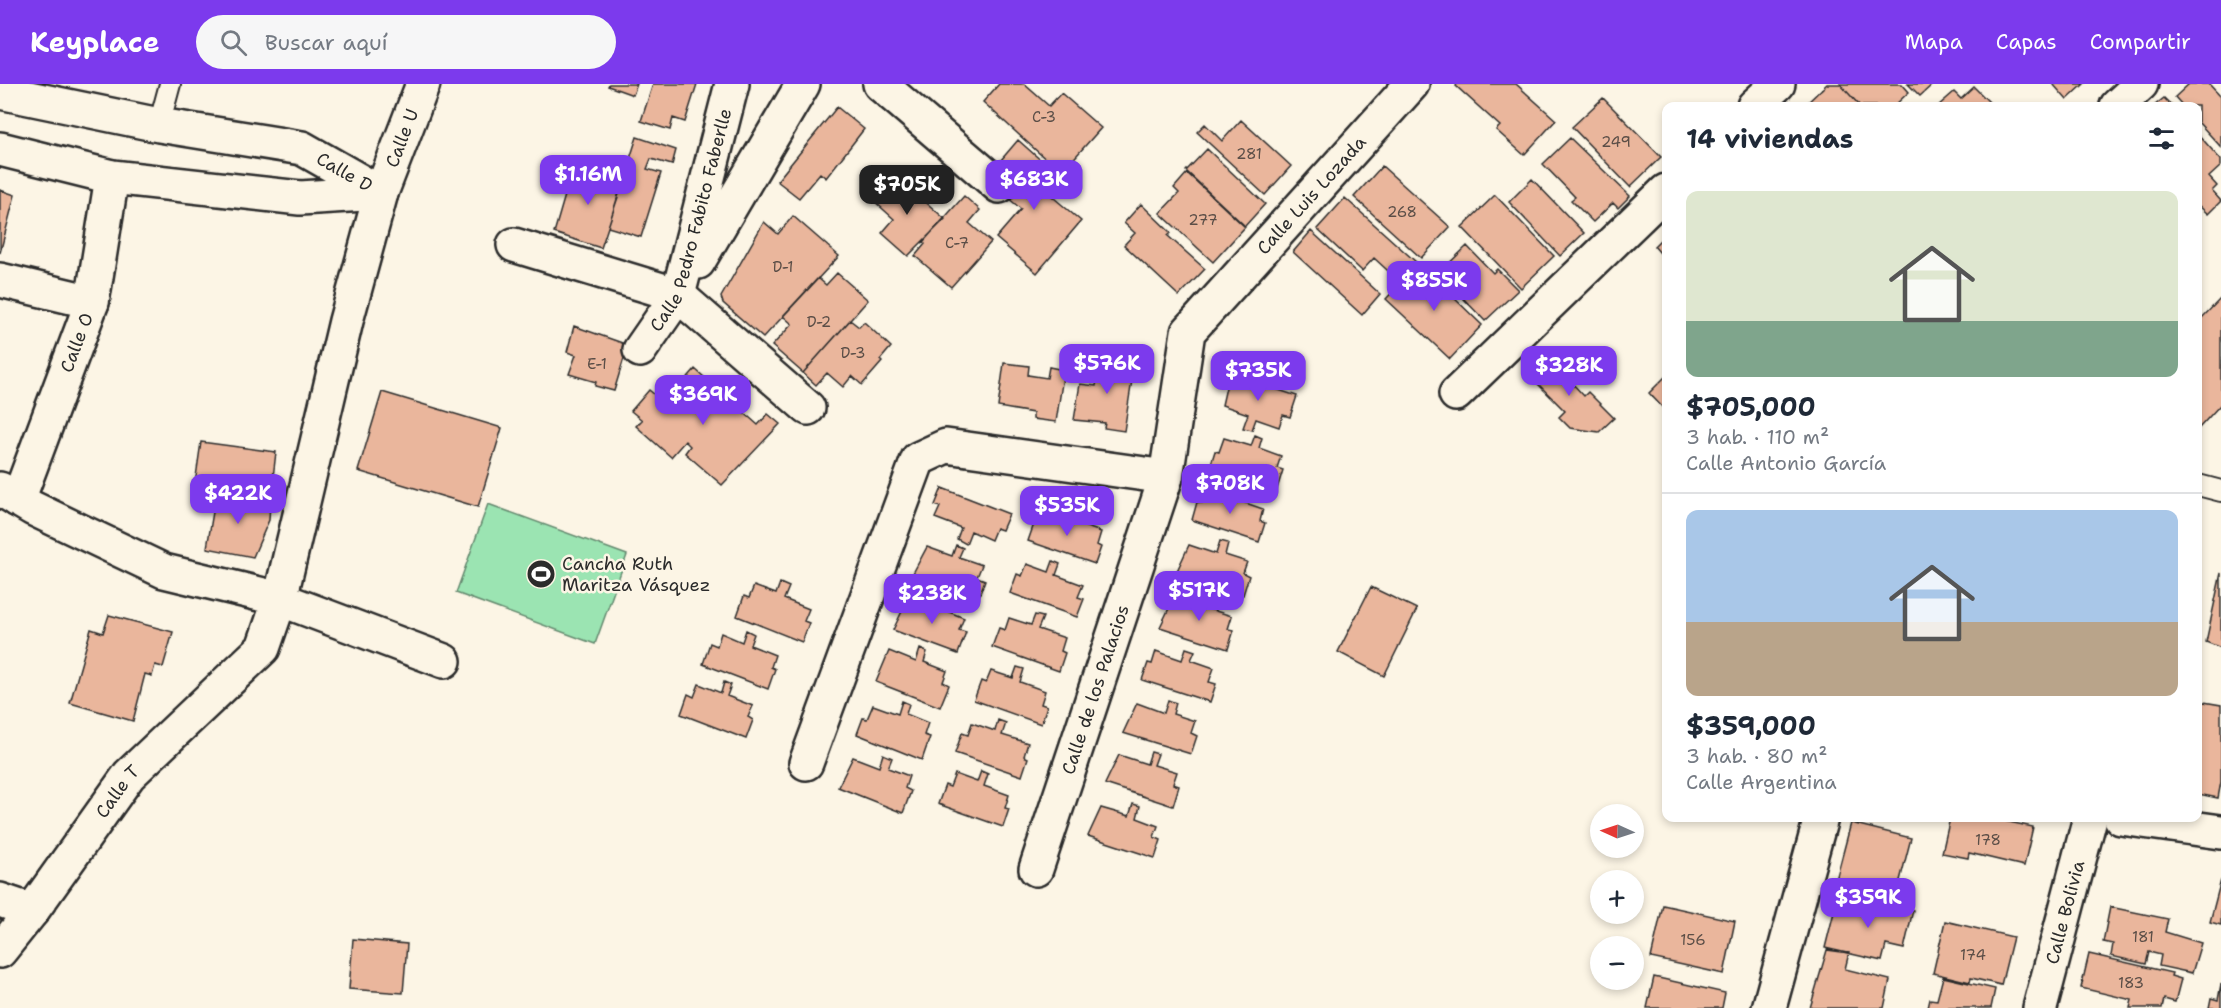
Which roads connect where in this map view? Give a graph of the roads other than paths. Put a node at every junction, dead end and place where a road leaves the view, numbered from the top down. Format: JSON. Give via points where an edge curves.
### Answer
{"nodes":[{"id":1,"x":170,"y":84,"type":"edge"},
{"id":2,"x":423,"y":84,"type":"edge"},
{"id":3,"x":732,"y":84,"type":"edge"},
{"id":4,"x":803,"y":84,"type":"edge"},
{"id":5,"x":880,"y":84,"type":"edge"},
{"id":6,"x":1412,"y":84,"type":"edge"},
{"id":7,"x":1778,"y":84,"type":"edge"},
{"id":8,"x":2141,"y":84,"type":"edge"},
{"id":9,"x":0,"y":92,"type":"edge"},
{"id":10,"x":1758,"y":102,"type":"edge"},
{"id":11,"x":2121,"y":102,"type":"edge"},
{"id":12,"x":159,"y":125,"type":"junction"},
{"id":13,"x":0,"y":149,"type":"edge"},
{"id":14,"x":112,"y":177,"type":"junction"},
{"id":15,"x":999,"y":186,"type":"dead end"},
{"id":16,"x":381,"y":193,"type":"junction"},
{"id":17,"x":1662,"y":195,"type":"edge"},
{"id":18,"x":514,"y":245,"type":"dead end"},
{"id":19,"x":0,"y":280,"type":"edge"},
{"id":20,"x":678,"y":294,"type":"junction"},
{"id":21,"x":92,"y":302,"type":"junction"},
{"id":22,"x":1212,"y":305,"type":"joint"},
{"id":23,"x":640,"y":350,"type":"dead end"},
{"id":24,"x":1456,"y":394,"type":"dead end"},
{"id":25,"x":808,"y":408,"type":"dead end"},
{"id":26,"x":1166,"y":477,"type":"junction"},
{"id":27,"x":2202,"y":486,"type":"edge"},
{"id":28,"x":2221,"y":491,"type":"edge"},
{"id":29,"x":9,"y":495,"type":"edge"},
{"id":30,"x":280,"y":599,"type":"junction"},
{"id":31,"x":444,"y":661,"type":"dead end"},
{"id":32,"x":806,"y":763,"type":"dead end"},
{"id":33,"x":1820,"y":822,"type":"edge"},
{"id":34,"x":2089,"y":822,"type":"edge"},
{"id":35,"x":2150,"y":822,"type":"edge"},
{"id":36,"x":2221,"y":832,"type":"edge"},
{"id":37,"x":1036,"y":869,"type":"dead end"},
{"id":38,"x":0,"y":900,"type":"edge"},
{"id":39,"x":32,"y":911,"type":"junction"},
{"id":40,"x":0,"y":951,"type":"edge"},
{"id":41,"x":1769,"y":1008,"type":"edge"},
{"id":42,"x":2040,"y":1008,"type":"edge"}],
"edges":[{"from":1,"to":12,"type":"lane"},
{"from":2,"to":16,"type":"street","name":"Calle U"},
{"from":3,"to":20,"type":"street","name":"Calle Pedro Fabito Faberlle"},
{"from":4,"to":20,"type":"street"},
{"from":5,"to":15,"type":"street"},
{"from":6,"to":22,"type":"street","name":"Calle Luis Lozada"},
{"from":7,"to":10,"type":"street"},
{"from":8,"to":11,"type":"street"},
{"from":9,"to":12,"type":"street","name":"Calle D"},
{"from":12,"to":16,"type":"street","name":"Calle D","via":[[302,148]]},
{"from":13,"to":14,"type":"street","name":"Calle D"},
{"from":14,"to":16,"type":"street","name":"Calle D","via":[[300,198]]},
{"from":14,"to":21,"type":"street","name":"Calle O"},
{"from":16,"to":30,"type":"street","name":"Calle U","via":[[346,321]]},
{"from":17,"to":24,"type":"street"},
{"from":18,"to":20,"type":"street"},
{"from":19,"to":21,"type":"street"},
{"from":20,"to":23,"type":"street","name":"Calle Pedro Fabito Faberlle"},
{"from":20,"to":25,"type":"street"},
{"from":21,"to":29,"type":"street","name":"Calle O"},
{"from":22,"to":26,"type":"street","name":"Calle de los Palacios","via":[[1188,332]]},
{"from":26,"to":32,"type":"street","via":[[946,446],[918,459]]},
{"from":26,"to":37,"type":"street","name":"Calle de los Palacios"},
{"from":27,"to":28,"type":"lane"},
{"from":29,"to":30,"type":"street","name":"Calle O","via":[[164,571]]},
{"from":30,"to":31,"type":"street","name":"Calle O"},
{"from":30,"to":39,"type":"street","name":"Calle T","via":[[263,648],[129,775]]},
{"from":33,"to":41,"type":"street"},
{"from":34,"to":42,"type":"street","name":"Calle Bolivia"},
{"from":35,"to":36,"type":"street"},
{"from":38,"to":39,"type":"street"},
{"from":39,"to":40,"type":"street","name":"Calle T"}]}
